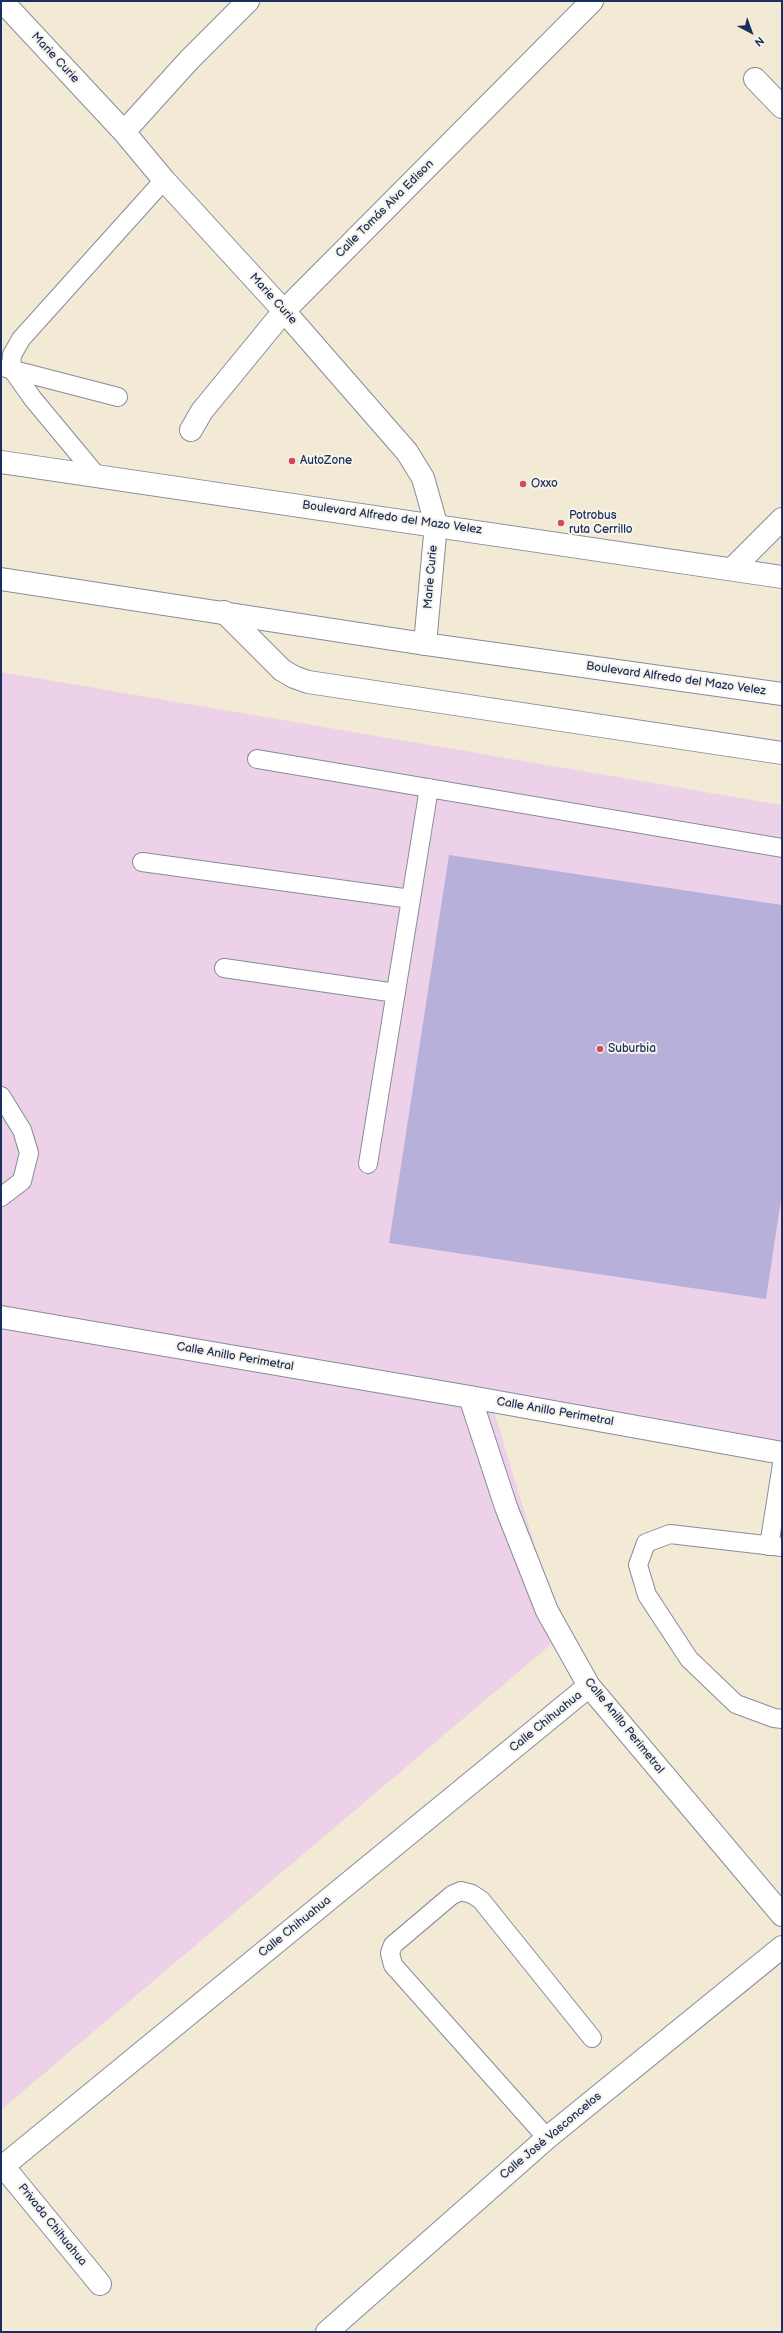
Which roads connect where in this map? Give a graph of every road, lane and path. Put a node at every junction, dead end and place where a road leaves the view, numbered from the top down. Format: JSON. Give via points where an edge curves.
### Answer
{"nodes":[{"id":1,"x":2,"y":1,"type":"edge"},
{"id":2,"x":248,"y":1,"type":"edge"},
{"id":3,"x":592,"y":1,"type":"edge"},
{"id":4,"x":755,"y":78,"type":"dead end"},
{"id":5,"x":782,"y":107,"type":"edge"},
{"id":6,"x":124,"y":132,"type":"junction"},
{"id":7,"x":164,"y":180,"type":"junction"},
{"id":8,"x":284,"y":311,"type":"junction"},
{"id":9,"x":6,"y":368,"type":"edge"},
{"id":10,"x":118,"y":397,"type":"dead end"},
{"id":11,"x":191,"y":430,"type":"dead end"},
{"id":12,"x":1,"y":462,"type":"edge"},
{"id":13,"x":97,"y":476,"type":"junction"},
{"id":14,"x":782,"y":519,"type":"edge"},
{"id":15,"x":436,"y":524,"type":"junction"},
{"id":16,"x":732,"y":569,"type":"junction"},
{"id":17,"x":782,"y":577,"type":"edge"},
{"id":18,"x":1,"y":579,"type":"edge"},
{"id":19,"x":224,"y":612,"type":"junction"},
{"id":20,"x":425,"y":644,"type":"junction"},
{"id":21,"x":782,"y":694,"type":"edge"},
{"id":22,"x":782,"y":753,"type":"edge"},
{"id":23,"x":257,"y":759,"type":"dead end"},
{"id":24,"x":429,"y":788,"type":"junction"},
{"id":25,"x":782,"y":848,"type":"edge"},
{"id":26,"x":142,"y":862,"type":"dead end"},
{"id":27,"x":411,"y":899,"type":"junction"},
{"id":28,"x":224,"y":968,"type":"dead end"},
{"id":29,"x":396,"y":993,"type":"junction"},
{"id":30,"x":1,"y":1096,"type":"edge"},
{"id":31,"x":368,"y":1164,"type":"dead end"},
{"id":32,"x":1,"y":1197,"type":"edge"},
{"id":33,"x":1,"y":1317,"type":"edge"},
{"id":34,"x":470,"y":1397,"type":"junction"},
{"id":35,"x":782,"y":1453,"type":"edge"},
{"id":36,"x":782,"y":1464,"type":"edge"},
{"id":37,"x":775,"y":1547,"type":"edge"},
{"id":38,"x":589,"y":1686,"type":"junction"},
{"id":39,"x":782,"y":1719,"type":"edge"},
{"id":40,"x":782,"y":1915,"type":"edge"},
{"id":41,"x":782,"y":1947,"type":"edge"},
{"id":42,"x":592,"y":2038,"type":"dead end"},
{"id":43,"x":547,"y":2138,"type":"junction"},
{"id":44,"x":2,"y":2167,"type":"edge"},
{"id":45,"x":100,"y":2284,"type":"dead end"},
{"id":46,"x":330,"y":2331,"type":"edge"}],
"edges":[{"from":1,"to":6,"type":"street","name":"Marie Curie"},
{"from":2,"to":6,"type":"street","via":[[189,60]]},
{"from":3,"to":8,"type":"street","name":"Calle Tomás Alva Edison"},
{"from":4,"to":5,"type":"street"},
{"from":6,"to":7,"type":"street","name":"Marie Curie"},
{"from":7,"to":8,"type":"street","name":"Marie Curie"},
{"from":7,"to":9,"type":"lane","via":[[21,339]]},
{"from":8,"to":11,"type":"street","name":"Calle Tomás Alva Edison","via":[[202,411]]},
{"from":8,"to":15,"type":"street","name":"Marie Curie","via":[[407,452],[423,478]]},
{"from":9,"to":10,"type":"lane"},
{"from":9,"to":13,"type":"lane"},
{"from":12,"to":13,"type":"street","name":"Boulevard Alfredo del Mazo Velez"},
{"from":13,"to":15,"type":"street","name":"Boulevard Alfredo del Mazo Velez"},
{"from":14,"to":16,"type":"street"},
{"from":15,"to":16,"type":"street","name":"Boulevard Alfredo del Mazo Velez"},
{"from":15,"to":20,"type":"street","name":"Marie Curie"},
{"from":16,"to":17,"type":"street","name":"Boulevard Alfredo del Mazo Velez"},
{"from":18,"to":19,"type":"street","name":"Boulevard Alfredo del Mazo Velez"},
{"from":19,"to":20,"type":"street","name":"Boulevard Alfredo del Mazo Velez"},
{"from":19,"to":22,"type":"street","via":[[282,670],[294,678],[308,682]]},
{"from":20,"to":21,"type":"street","name":"Boulevard Alfredo del Mazo Velez"},
{"from":23,"to":24,"type":"lane"},
{"from":24,"to":25,"type":"lane"},
{"from":24,"to":27,"type":"lane"},
{"from":26,"to":27,"type":"lane"},
{"from":27,"to":29,"type":"lane"},
{"from":28,"to":29,"type":"lane"},
{"from":29,"to":31,"type":"lane"},
{"from":30,"to":32,"type":"lane","via":[[22,1130],[29,1153],[22,1181]]},
{"from":33,"to":34,"type":"street","name":"Calle Anillo Perimetral"},
{"from":34,"to":35,"type":"street","name":"Calle Anillo Perimetral"},
{"from":34,"to":38,"type":"street","name":"Calle Anillo Perimetral","via":[[506,1507],[547,1611]]},
{"from":36,"to":37,"type":"lane"},
{"from":37,"to":39,"type":"lane","via":[[670,1534],[646,1543],[638,1565],[647,1594],[689,1659],[736,1704]]},
{"from":38,"to":40,"type":"street","name":"Calle Anillo Perimetral"},
{"from":38,"to":44,"type":"street","name":"Calle Chihuahua"},
{"from":41,"to":43,"type":"street","name":"Calle José Vasconcelos"},
{"from":42,"to":43,"type":"lane","via":[[481,1900],[472,1894],[461,1891],[452,1895],[394,1945],[390,1953],[393,1965]]},
{"from":43,"to":46,"type":"street","name":"Calle José Vasconcelos"},
{"from":44,"to":45,"type":"street","name":"Privada Chihuahua"}]}
